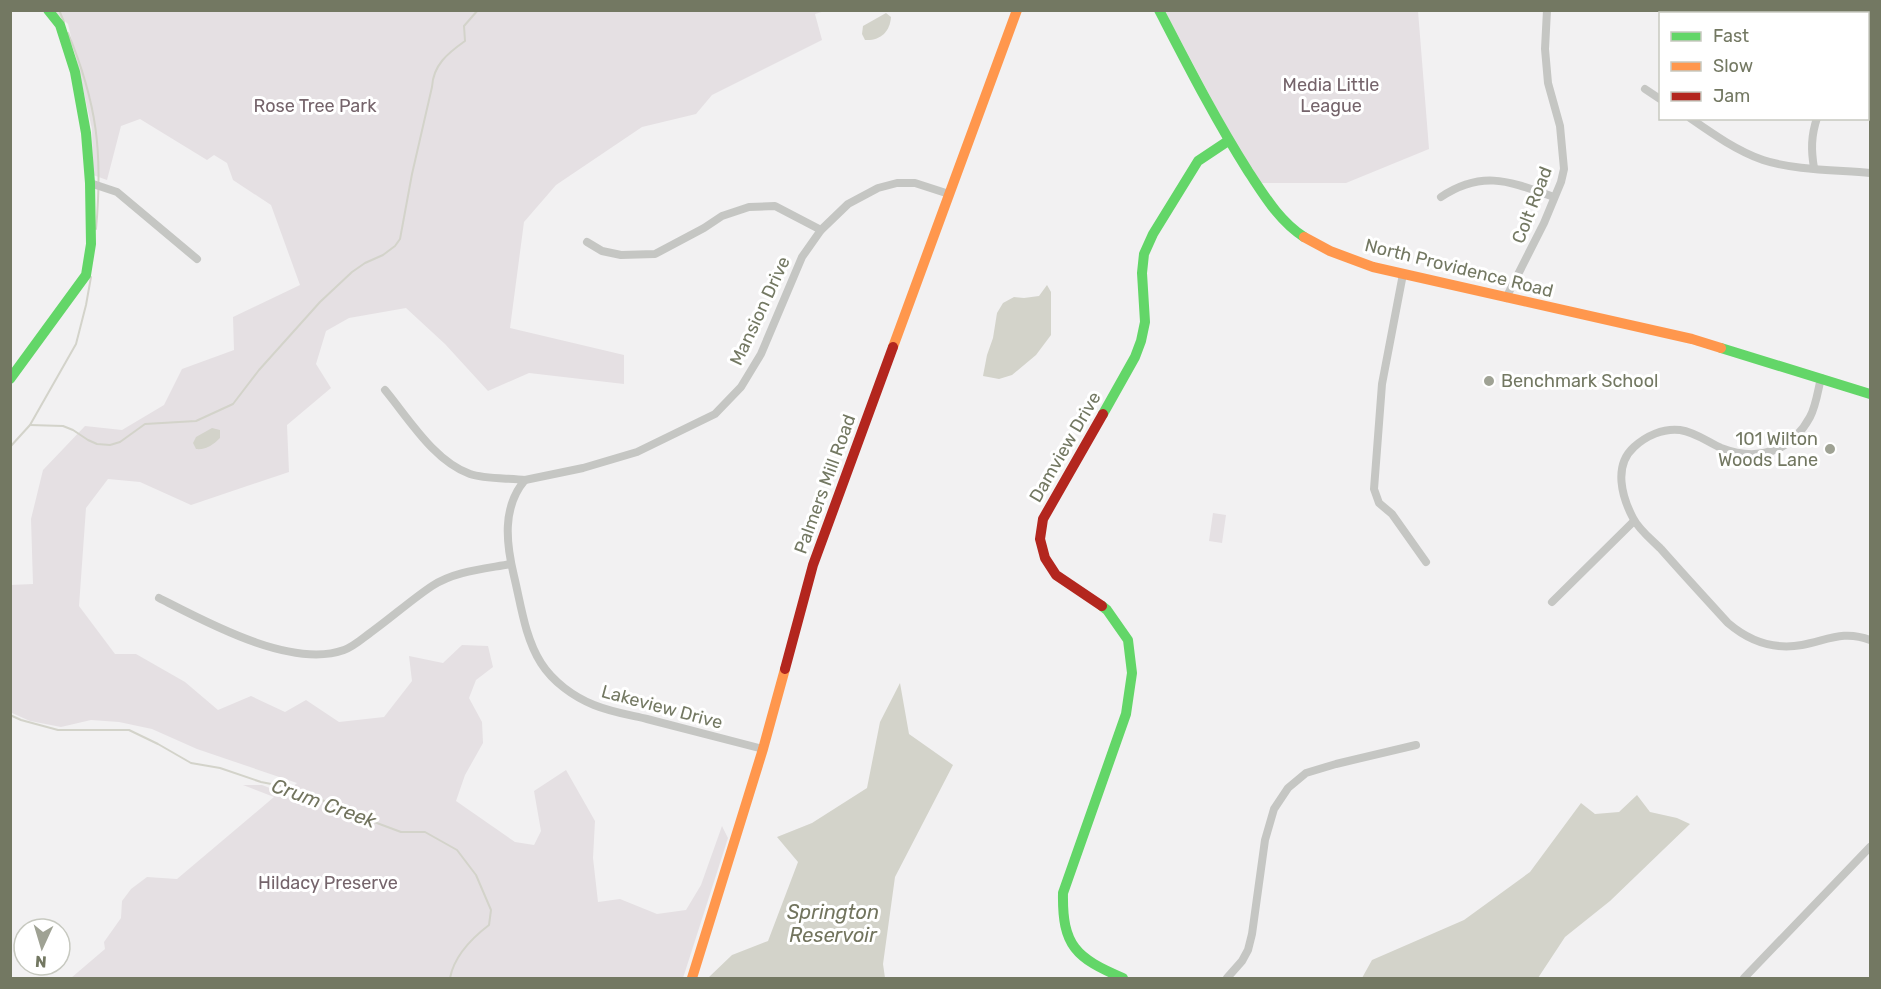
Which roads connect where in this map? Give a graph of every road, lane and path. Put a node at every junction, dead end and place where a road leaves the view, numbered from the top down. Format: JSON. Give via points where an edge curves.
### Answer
{"nodes":[{"id":1,"x":48,"y":10,"type":"edge"},
{"id":2,"x":1017,"y":10,"type":"edge"},
{"id":3,"x":1159,"y":10,"type":"edge"},
{"id":4,"x":1547,"y":10,"type":"edge"},
{"id":5,"x":1645,"y":89,"type":"dead end"},
{"id":6,"x":1659,"y":98,"type":"edge"},
{"id":7,"x":1693,"y":120,"type":"edge"},
{"id":8,"x":1816,"y":120,"type":"edge"},
{"id":9,"x":1228,"y":141,"type":"junction"},
{"id":10,"x":1814,"y":168,"type":"junction"},
{"id":11,"x":1870,"y":173,"type":"edge"},
{"id":12,"x":90,"y":183,"type":"junction"},
{"id":13,"x":949,"y":194,"type":"junction"},
{"id":14,"x":1441,"y":197,"type":"dead end"},
{"id":15,"x":1554,"y":197,"type":"junction"},
{"id":16,"x":821,"y":230,"type":"junction"},
{"id":17,"x":587,"y":242,"type":"dead end"},
{"id":18,"x":197,"y":259,"type":"dead end"},
{"id":19,"x":1403,"y":274,"type":"junction"},
{"id":20,"x":1506,"y":298,"type":"junction"},
{"id":21,"x":1821,"y":378,"type":"junction"},
{"id":22,"x":10,"y":379,"type":"edge"},
{"id":23,"x":386,"y":390,"type":"dead end"},
{"id":24,"x":1870,"y":394,"type":"edge"},
{"id":25,"x":525,"y":480,"type":"junction"},
{"id":26,"x":1635,"y":521,"type":"junction"},
{"id":27,"x":1426,"y":562,"type":"dead end"},
{"id":28,"x":511,"y":564,"type":"junction"},
{"id":29,"x":159,"y":598,"type":"dead end"},
{"id":30,"x":1552,"y":602,"type":"dead end"},
{"id":31,"x":1870,"y":640,"type":"edge"},
{"id":32,"x":1416,"y":745,"type":"dead end"},
{"id":33,"x":763,"y":749,"type":"junction"},
{"id":34,"x":1870,"y":847,"type":"edge"},
{"id":35,"x":694,"y":973,"type":"edge"},
{"id":36,"x":1123,"y":978,"type":"edge"},
{"id":37,"x":1227,"y":978,"type":"edge"},
{"id":38,"x":1744,"y":978,"type":"edge"}],
"edges":[{"from":1,"to":12,"type":"main road","via":[[60,25],[75,72]]},
{"from":2,"to":13,"type":"main road","name":"Palmers Mill Road"},
{"from":3,"to":9,"type":"main road","name":"North Providence Road"},
{"from":4,"to":15,"type":"street","name":"Colt Road","via":[[1548,83],[1560,126],[1564,160]]},
{"from":5,"to":6,"type":"street"},
{"from":7,"to":10,"type":"street","via":[[1764,160]]},
{"from":8,"to":10,"type":"street","via":[[1811,148]]},
{"from":9,"to":19,"type":"main road","name":"North Providence Road","via":[[1276,213],[1292,228],[1338,254]]},
{"from":9,"to":36,"type":"main road","name":"Damview Drive","via":[[1198,160],[1153,234],[1144,254],[1145,322],[1138,348],[1043,519],[1040,539],[1045,558],[1056,575],[1107,610],[1128,640],[1132,673],[1126,714],[1063,893],[1061,919],[1085,960]]},
{"from":10,"to":11,"type":"street"},
{"from":12,"to":18,"type":"street","via":[[117,192]]},
{"from":12,"to":22,"type":"main road","via":[[91,244],[86,275]]},
{"from":13,"to":16,"type":"street","name":"Mansion Drive","via":[[915,183],[878,188],[848,204]]},
{"from":13,"to":33,"type":"main road","name":"Palmers Mill Road","via":[[813,565]]},
{"from":14,"to":15,"type":"street","via":[[1455,187],[1499,179]]},
{"from":15,"to":20,"type":"street","name":"Colt Road"},
{"from":16,"to":17,"type":"street","via":[[775,206],[749,207],[722,216],[655,254],[621,255],[602,251]]},
{"from":16,"to":25,"type":"street","name":"Mansion Drive","via":[[802,257],[761,354],[741,387],[715,414],[637,453]]},
{"from":19,"to":20,"type":"main road","name":"North Providence Road"},
{"from":19,"to":27,"type":"street","via":[[1382,384],[1374,489],[1379,503],[1392,514]]},
{"from":20,"to":21,"type":"main road","name":"North Providence Road","via":[[1692,339]]},
{"from":21,"to":24,"type":"main road","name":"North Providence Road"},
{"from":21,"to":26,"type":"street","via":[[1811,416],[1797,436],[1780,449],[1758,455],[1740,454],[1679,430],[1645,438],[1631,450],[1621,470],[1622,493]]},
{"from":23,"to":25,"type":"street","via":[[437,454],[454,467],[472,475]]},
{"from":25,"to":28,"type":"street","name":"Lakeview Drive","via":[[515,492],[508,514]]},
{"from":26,"to":30,"type":"street"},
{"from":26,"to":31,"type":"street","via":[[1740,634],[1782,647],[1842,635]]},
{"from":28,"to":29,"type":"street","via":[[458,574],[434,585],[345,650],[323,656],[296,654],[253,642]]},
{"from":28,"to":33,"type":"street","name":"Lakeview Drive","via":[[530,640],[540,663],[566,690],[595,705]]},
{"from":32,"to":37,"type":"street","via":[[1306,773],[1288,788],[1274,809],[1265,840],[1248,950]]},
{"from":33,"to":35,"type":"main road","name":"Palmers Mill Road"},
{"from":34,"to":38,"type":"street"}]}
